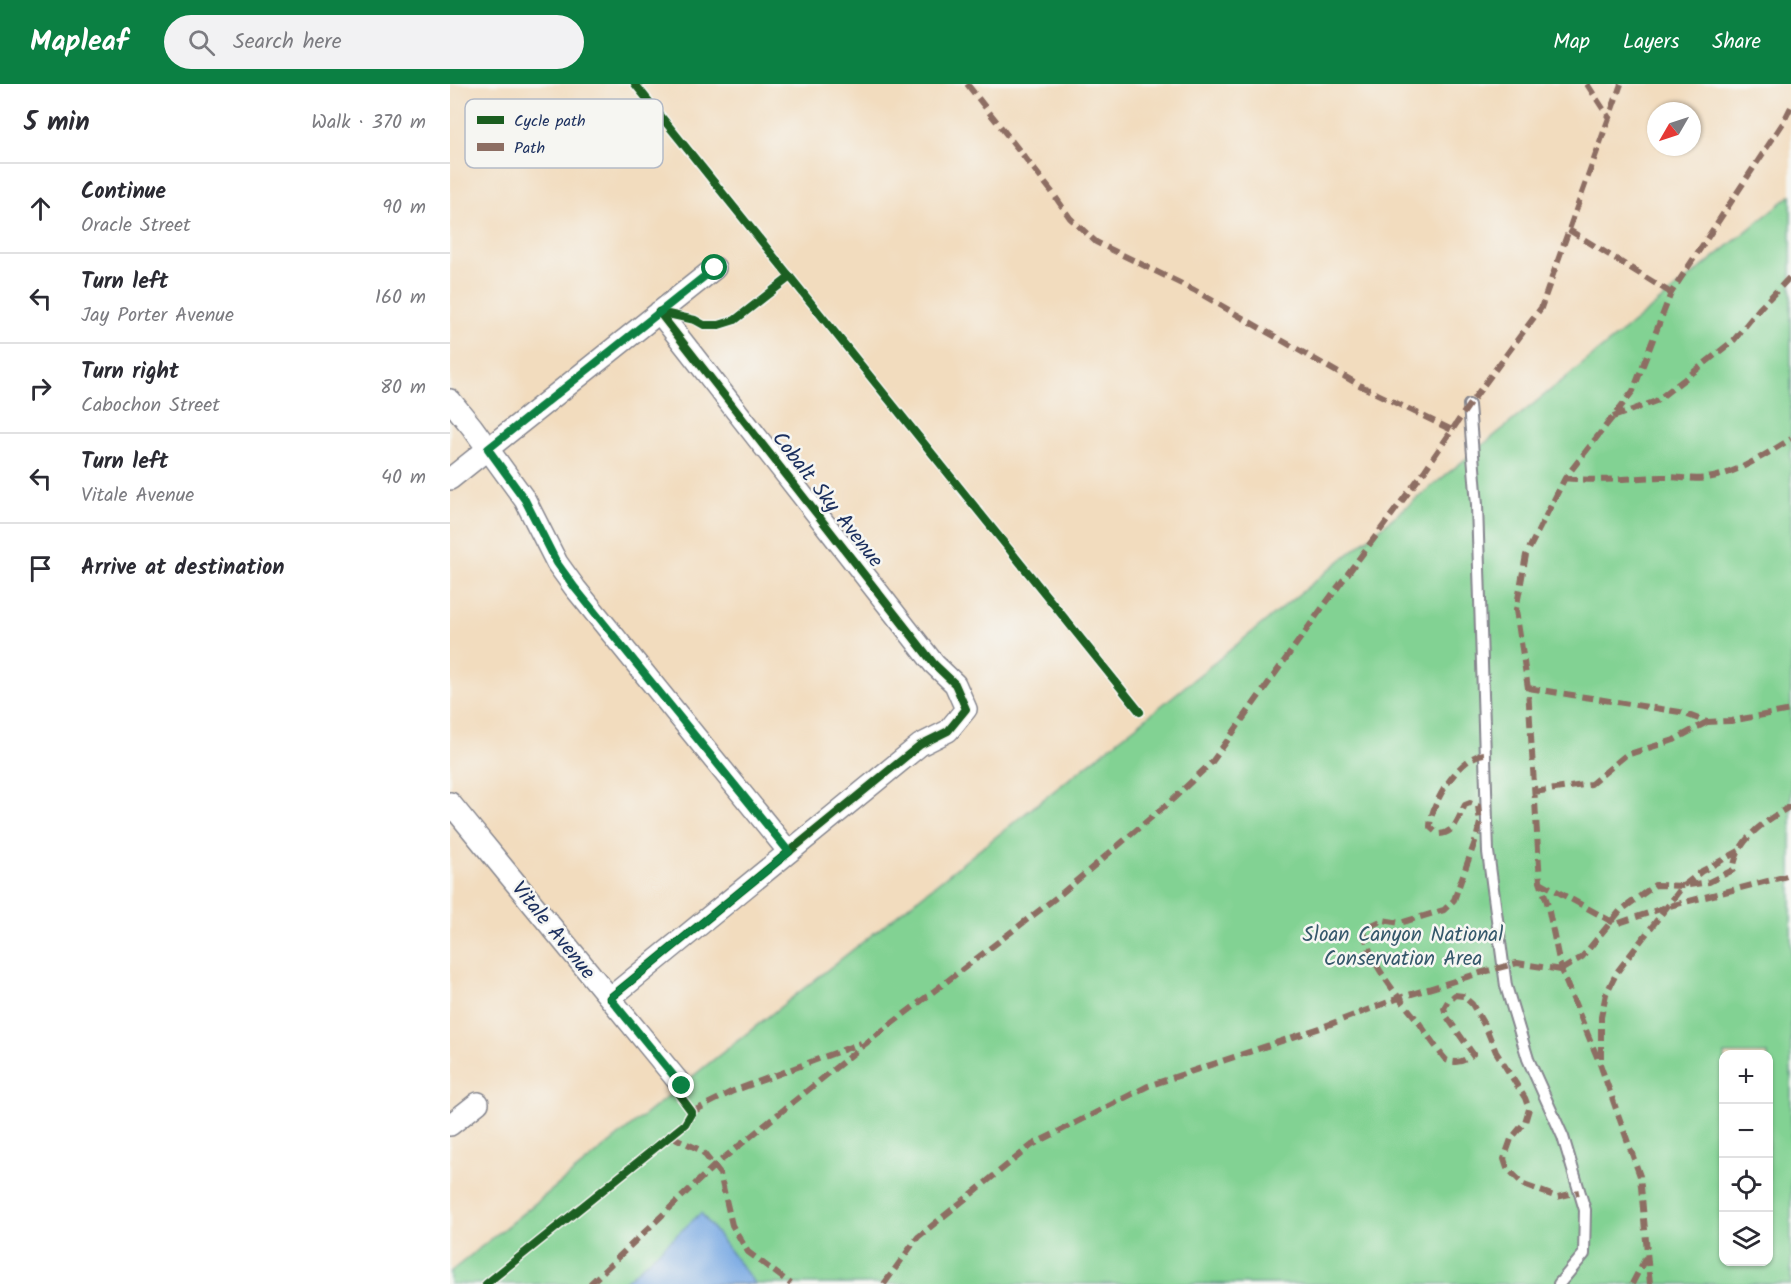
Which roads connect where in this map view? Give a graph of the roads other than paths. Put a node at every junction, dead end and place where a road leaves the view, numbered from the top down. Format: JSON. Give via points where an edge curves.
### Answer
{"nodes":[{"id":1,"x":715,"y":268,"type":"dead end"},
{"id":2,"x":659,"y":312,"type":"junction"},
{"id":3,"x":450,"y":400,"type":"edge"},
{"id":4,"x":1469,"y":405,"type":"dead end"},
{"id":5,"x":488,"y":449,"type":"junction"},
{"id":6,"x":450,"y":479,"type":"edge"},
{"id":7,"x":450,"y":803,"type":"edge"},
{"id":8,"x":789,"y":852,"type":"junction"},
{"id":9,"x":610,"y":998,"type":"junction"},
{"id":10,"x":682,"y":1086,"type":"dead end"},
{"id":11,"x":478,"y":1103,"type":"dead end"},
{"id":12,"x":450,"y":1125,"type":"edge"},
{"id":13,"x":1559,"y":1284,"type":"edge"}],
"edges":[{"from":1,"to":2,"type":"street"},
{"from":2,"to":5,"type":"street"},
{"from":2,"to":8,"type":"street","name":"Cobalt Sky Avenue","via":[[934,664],[955,684],[966,709],[948,731],[920,745]]},
{"from":3,"to":5,"type":"street"},
{"from":4,"to":13,"type":"lane","via":[[1477,505],[1488,852],[1506,986],[1528,1059],[1563,1137],[1585,1210],[1584,1254]]},
{"from":5,"to":6,"type":"street"},
{"from":5,"to":8,"type":"street","via":[[525,500],[557,563],[575,588]]},
{"from":7,"to":9,"type":"street","name":"Vitale Avenue"},
{"from":8,"to":9,"type":"street"},
{"from":9,"to":10,"type":"street","name":"Vitale Avenue"},
{"from":11,"to":12,"type":"street"}]}
